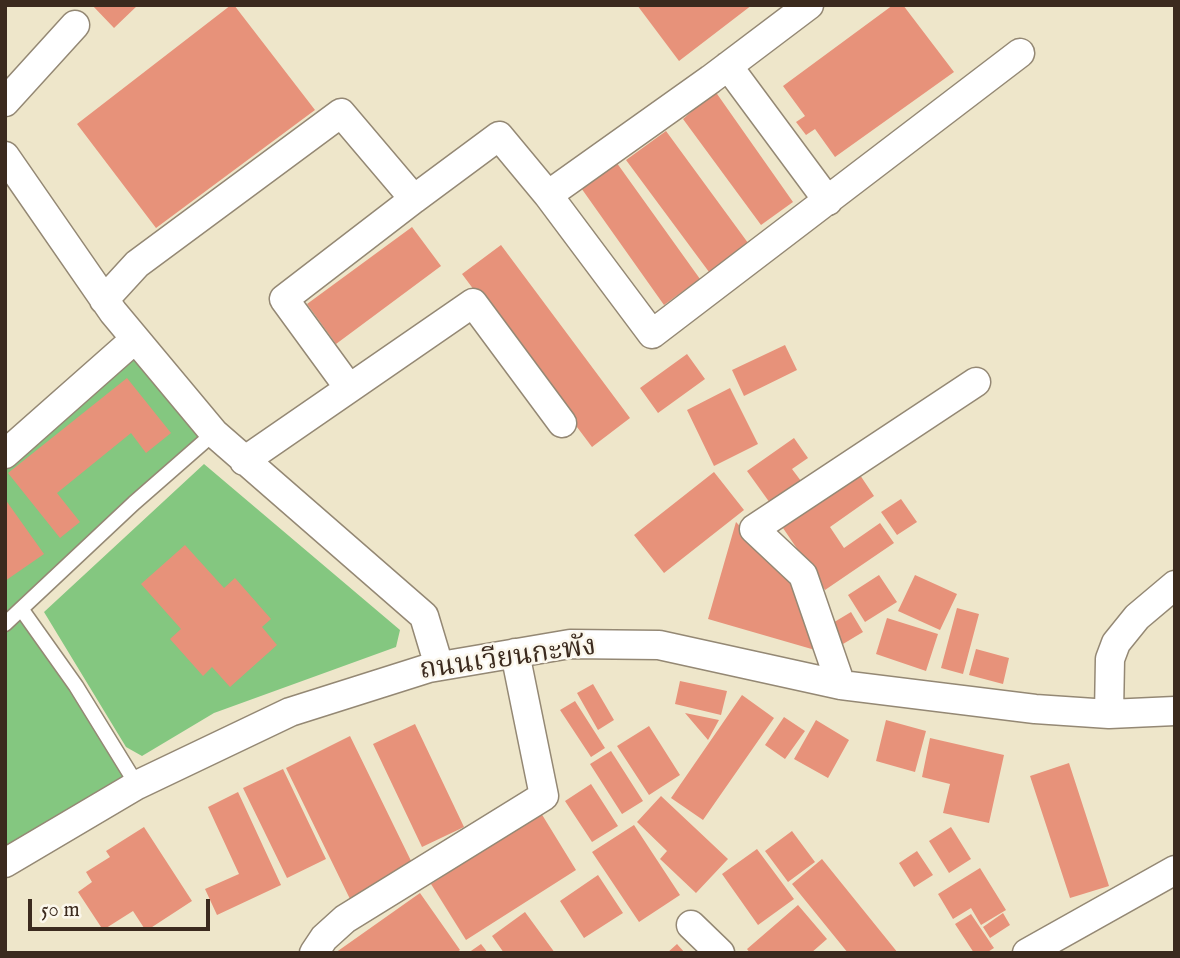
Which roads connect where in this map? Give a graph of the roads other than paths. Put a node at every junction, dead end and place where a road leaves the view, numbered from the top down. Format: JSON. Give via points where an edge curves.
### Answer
{"nodes":[{"id":1,"x":808,"y":5,"type":"edge"},
{"id":2,"x":75,"y":25,"type":"dead end"},
{"id":3,"x":1020,"y":53,"type":"dead end"},
{"id":4,"x":728,"y":66,"type":"junction"},
{"id":5,"x":5,"y":102,"type":"edge"},
{"id":6,"x":5,"y":156,"type":"edge"},
{"id":7,"x":548,"y":195,"type":"junction"},
{"id":8,"x":414,"y":199,"type":"junction"},
{"id":9,"x":828,"y":201,"type":"junction"},
{"id":10,"x":104,"y":300,"type":"junction"},
{"id":11,"x":134,"y":340,"type":"junction"},
{"id":12,"x":976,"y":382,"type":"dead end"},
{"id":13,"x":349,"y":388,"type":"junction"},
{"id":14,"x":562,"y":423,"type":"dead end"},
{"id":15,"x":214,"y":433,"type":"junction"},
{"id":16,"x":5,"y":454,"type":"edge"},
{"id":17,"x":244,"y":461,"type":"junction"},
{"id":18,"x":1175,"y":585,"type":"edge"},
{"id":19,"x":22,"y":610,"type":"junction"},
{"id":20,"x":5,"y":624,"type":"edge"},
{"id":21,"x":515,"y":653,"type":"junction"},
{"id":22,"x":439,"y":666,"type":"junction"},
{"id":23,"x":841,"y":685,"type":"junction"},
{"id":24,"x":1109,"y":714,"type":"junction"},
{"id":25,"x":1172,"y":717,"type":"edge"},
{"id":26,"x":137,"y":785,"type":"junction"},
{"id":27,"x":5,"y":863,"type":"edge"},
{"id":28,"x":1175,"y":870,"type":"edge"},
{"id":29,"x":691,"y":925,"type":"dead end"},
{"id":30,"x":314,"y":953,"type":"edge"},
{"id":31,"x":720,"y":953,"type":"edge"},
{"id":32,"x":1027,"y":953,"type":"edge"}],
"edges":[{"from":1,"to":4,"type":"street"},
{"from":2,"to":5,"type":"street"},
{"from":3,"to":9,"type":"street"},
{"from":4,"to":7,"type":"street"},
{"from":4,"to":9,"type":"street"},
{"from":6,"to":10,"type":"street"},
{"from":7,"to":8,"type":"street","via":[[499,136]]},
{"from":7,"to":9,"type":"street","via":[[652,334]]},
{"from":8,"to":10,"type":"street","via":[[341,113],[137,264]]},
{"from":8,"to":13,"type":"street","via":[[284,299]]},
{"from":10,"to":11,"type":"street"},
{"from":11,"to":15,"type":"street"},
{"from":11,"to":16,"type":"street"},
{"from":12,"to":23,"type":"street","via":[[754,529],[803,575]]},
{"from":13,"to":14,"type":"street","via":[[473,303]]},
{"from":13,"to":17,"type":"street"},
{"from":15,"to":17,"type":"street"},
{"from":15,"to":19,"type":"lane"},
{"from":17,"to":22,"type":"street","via":[[424,616]]},
{"from":18,"to":24,"type":"street","via":[[1137,617],[1116,643],[1110,659]]},
{"from":19,"to":20,"type":"lane"},
{"from":19,"to":26,"type":"lane"},
{"from":21,"to":22,"type":"street","name":"ถนนเวียนกะพัง"},
{"from":21,"to":23,"type":"street","name":"ถนนเวียนกะพัง","via":[[570,644],[659,645]]},
{"from":21,"to":30,"type":"street","via":[[544,796],[345,919]]},
{"from":22,"to":26,"type":"street","name":"ถนนเวียนกะพัง","via":[[290,712]]},
{"from":23,"to":24,"type":"street","name":"ถนนเวียนกะพัง"},
{"from":24,"to":25,"type":"street","name":"ถนนเวียนกะพัง"},
{"from":26,"to":27,"type":"street","name":"ถนนเวียนกะพัง"},
{"from":28,"to":32,"type":"street"},
{"from":29,"to":31,"type":"street"}]}
